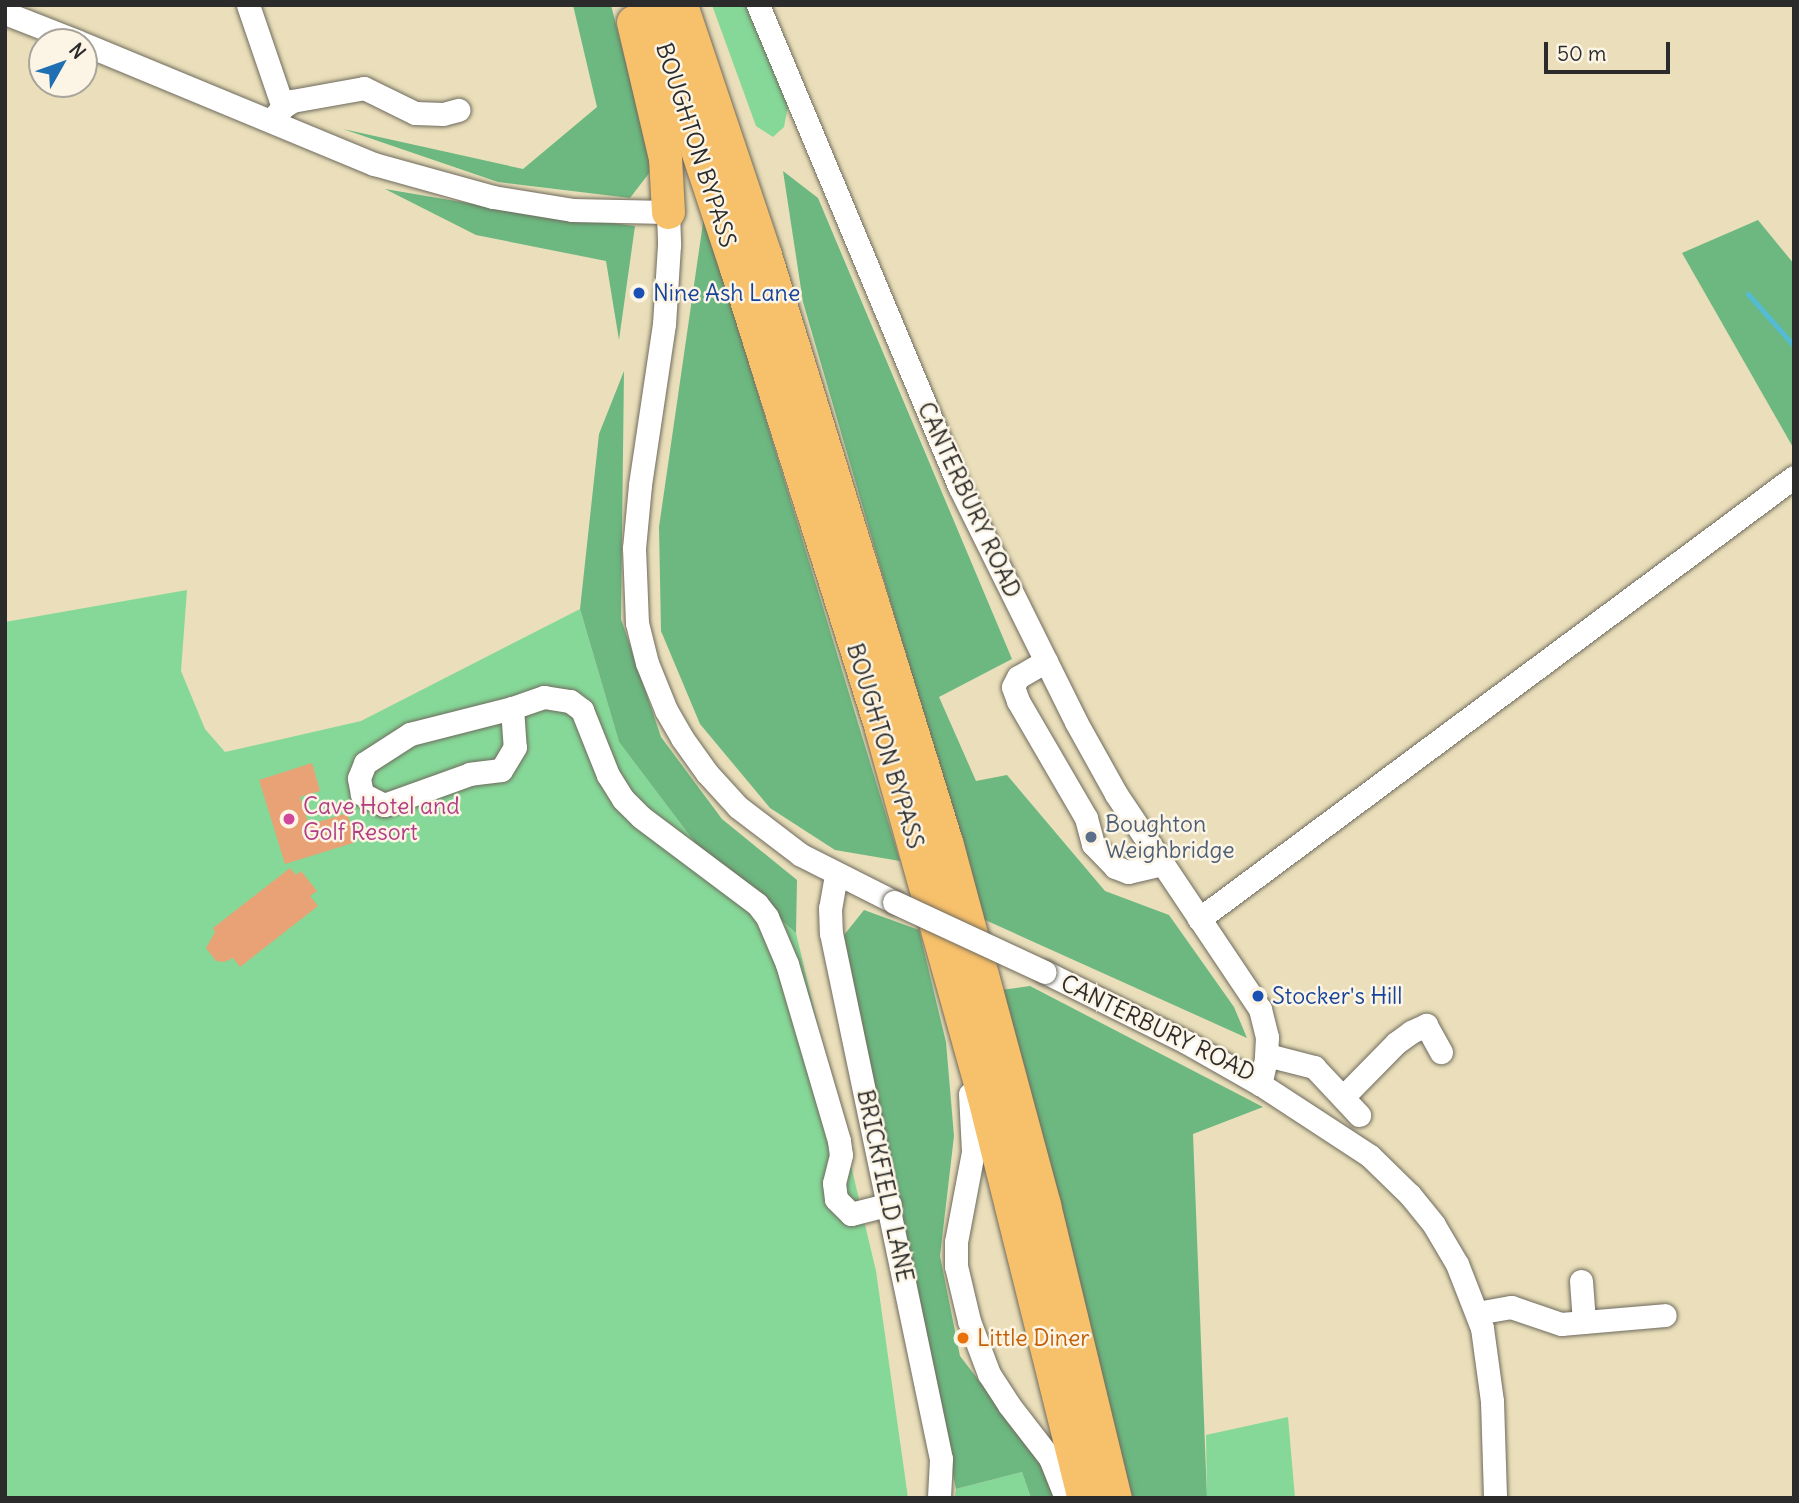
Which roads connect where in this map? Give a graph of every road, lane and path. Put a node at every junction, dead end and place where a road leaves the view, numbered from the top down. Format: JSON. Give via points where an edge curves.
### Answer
{"nodes":[{"id":1,"x":248,"y":5,"type":"edge"},
{"id":2,"x":628,"y":5,"type":"edge"},
{"id":3,"x":649,"y":5,"type":"edge"},
{"id":4,"x":681,"y":5,"type":"edge"},
{"id":5,"x":758,"y":5,"type":"edge"},
{"id":6,"x":5,"y":13,"type":"edge"},
{"id":7,"x":44,"y":28,"type":"edge"},
{"id":8,"x":98,"y":49,"type":"edge"},
{"id":9,"x":458,"y":110,"type":"dead end"},
{"id":10,"x":276,"y":115,"type":"junction"},
{"id":11,"x":668,"y":212,"type":"junction"},
{"id":12,"x":1794,"y":477,"type":"edge"},
{"id":13,"x":1046,"y":661,"type":"junction"},
{"id":14,"x":513,"y":708,"type":"junction"},
{"id":15,"x":1163,"y":864,"type":"junction"},
{"id":16,"x":836,"y":875,"type":"junction"},
{"id":17,"x":1199,"y":919,"type":"junction"},
{"id":18,"x":954,"y":986,"type":"junction"},
{"id":19,"x":1441,"y":1052,"type":"dead end"},
{"id":20,"x":1267,"y":1055,"type":"junction"},
{"id":21,"x":1260,"y":1084,"type":"junction"},
{"id":22,"x":1343,"y":1097,"type":"junction"},
{"id":23,"x":1359,"y":1115,"type":"dead end"},
{"id":24,"x":890,"y":1204,"type":"junction"},
{"id":25,"x":1581,"y":1281,"type":"dead end"},
{"id":26,"x":1477,"y":1313,"type":"junction"},
{"id":27,"x":1665,"y":1315,"type":"dead end"},
{"id":28,"x":1584,"y":1322,"type":"junction"},
{"id":29,"x":1494,"y":1486,"type":"edge"},
{"id":30,"x":939,"y":1498,"type":"edge"},
{"id":31,"x":1066,"y":1498,"type":"edge"},
{"id":32,"x":1084,"y":1498,"type":"edge"},
{"id":33,"x":1115,"y":1498,"type":"edge"}],
"edges":[{"from":1,"to":10,"type":"street"},
{"from":2,"to":11,"type":"highway","via":[[664,158]]},
{"from":3,"to":18,"type":"highway","name":"BOUGHTON BYPASS","via":[[837,586]]},
{"from":4,"to":33,"type":"highway","name":"BOUGHTON BYPASS","via":[[765,255],[939,819],[1044,1205]]},
{"from":5,"to":13,"type":"street","name":"CANTERBURY ROAD","via":[[959,486]]},
{"from":6,"to":7,"type":"street"},
{"from":8,"to":10,"type":"street"},
{"from":9,"to":10,"type":"street","via":[[415,113],[364,88],[292,101]]},
{"from":10,"to":11,"type":"street","via":[[374,164],[493,197],[572,210]]},
{"from":11,"to":16,"type":"street","name":"CANTERBURY ROAD","via":[[664,324],[634,548],[638,623],[648,663],[671,719],[721,789],[781,843]]},
{"from":12,"to":17,"type":"street"},
{"from":13,"to":15,"type":"street","name":"CANTERBURY ROAD","via":[[1116,793]]},
{"from":13,"to":15,"type":"street","via":[[1018,677],[1013,687],[1086,818],[1093,844],[1115,867],[1128,872]]},
{"from":14,"to":14,"type":"street","via":[[515,747],[501,770],[470,774],[384,805],[362,794],[359,778],[365,763],[410,734]]},
{"from":14,"to":24,"type":"street","via":[[544,697],[569,701],[582,710],[608,775],[623,799],[757,904],[767,917],[787,964],[839,1141],[836,1199],[851,1214]]},
{"from":15,"to":17,"type":"street","name":"CANTERBURY ROAD"},
{"from":16,"to":21,"type":"street","name":"CANTERBURY ROAD","bridge":true,"via":[[1164,1030]]},
{"from":16,"to":24,"type":"street","name":"BRICKFIELD LANE","via":[[831,933]]},
{"from":17,"to":20,"type":"street","name":"CANTERBURY ROAD","via":[[1260,1009]]},
{"from":18,"to":31,"type":"street","via":[[974,1131],[956,1266],[981,1358],[1009,1405],[1050,1458]]},
{"from":18,"to":32,"type":"highway","name":"BOUGHTON BYPASS"},
{"from":19,"to":22,"type":"street","via":[[1426,1025],[1396,1043]]},
{"from":20,"to":21,"type":"street","name":"CANTERBURY ROAD"},
{"from":20,"to":22,"type":"street","via":[[1310,1065]]},
{"from":21,"to":26,"type":"street","via":[[1357,1146],[1395,1178],[1442,1237]]},
{"from":22,"to":23,"type":"street"},
{"from":24,"to":30,"type":"street","name":"BRICKFIELD LANE","via":[[941,1459]]},
{"from":25,"to":28,"type":"street"},
{"from":26,"to":28,"type":"street","via":[[1511,1307],[1561,1324]]},
{"from":26,"to":29,"type":"street","via":[[1489,1362]]},
{"from":27,"to":28,"type":"street"}]}
